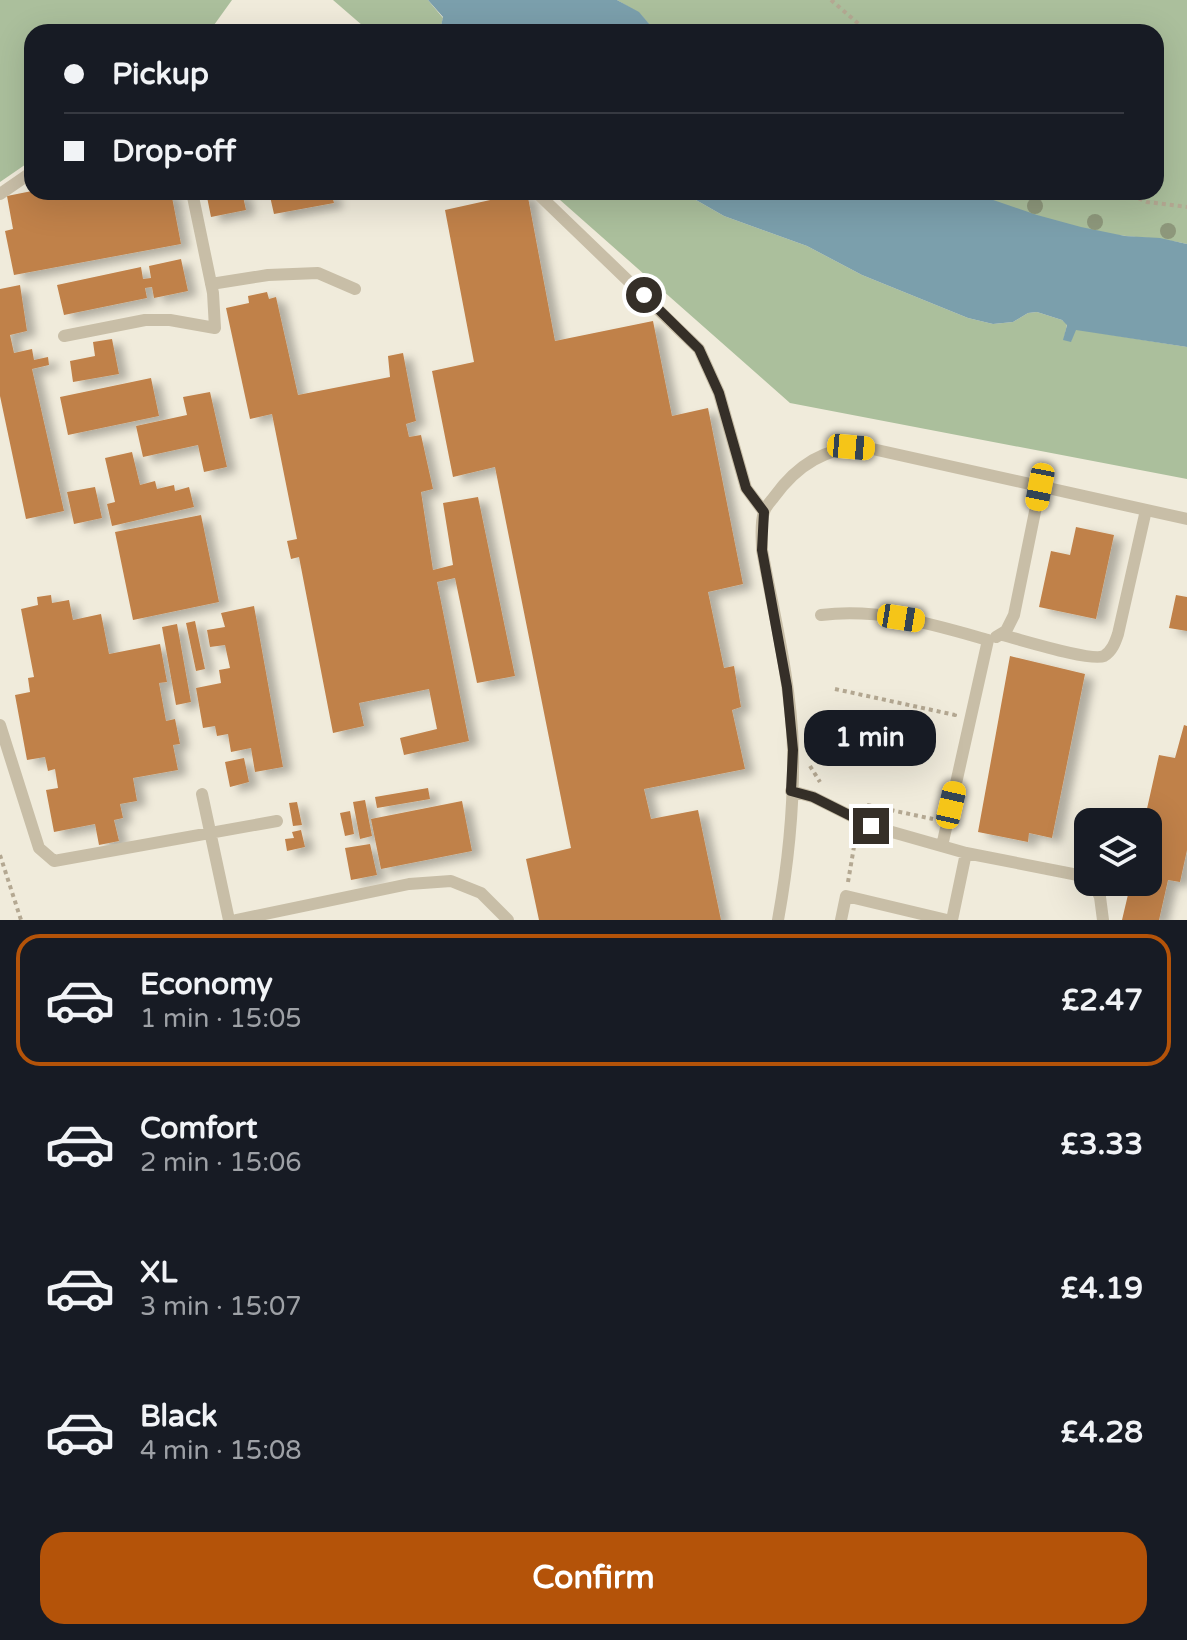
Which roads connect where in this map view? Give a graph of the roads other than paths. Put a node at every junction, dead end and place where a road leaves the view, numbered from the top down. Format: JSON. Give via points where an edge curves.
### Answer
{"nodes":[{"id":1,"x":24,"y":178,"type":"edge"},
{"id":2,"x":0,"y":194,"type":"edge"},
{"id":3,"x":194,"y":200,"type":"edge"},
{"id":4,"x":544,"y":200,"type":"edge"},
{"id":5,"x":211,"y":284,"type":"junction"},
{"id":6,"x":355,"y":289,"type":"dead end"},
{"id":7,"x":64,"y":336,"type":"dead end"},
{"id":8,"x":1040,"y":487,"type":"junction"},
{"id":9,"x":1146,"y":510,"type":"junction"},
{"id":10,"x":764,"y":512,"type":"junction"},
{"id":11,"x":1187,"y":519,"type":"edge"},
{"id":12,"x":821,"y":615,"type":"dead end"},
{"id":13,"x":1002,"y":635,"type":"junction"},
{"id":14,"x":988,"y":640,"type":"junction"},
{"id":15,"x":0,"y":725,"type":"edge"},
{"id":16,"x":791,"y":791,"type":"junction"},
{"id":17,"x":202,"y":794,"type":"dead end"},
{"id":18,"x":277,"y":821,"type":"dead end"},
{"id":19,"x":211,"y":834,"type":"junction"},
{"id":20,"x":942,"y":846,"type":"junction"},
{"id":21,"x":966,"y":853,"type":"junction"},
{"id":22,"x":1074,"y":874,"type":"edge"},
{"id":23,"x":1100,"y":896,"type":"edge"},
{"id":24,"x":229,"y":920,"type":"edge"},
{"id":25,"x":236,"y":920,"type":"edge"},
{"id":26,"x":508,"y":920,"type":"edge"},
{"id":27,"x":778,"y":920,"type":"edge"},
{"id":28,"x":841,"y":920,"type":"edge"},
{"id":29,"x":950,"y":920,"type":"edge"},
{"id":30,"x":1103,"y":920,"type":"edge"}],
"edges":[{"from":1,"to":2,"type":"lane"},
{"from":3,"to":5,"type":"lane"},
{"from":4,"to":10,"type":"lane","via":[[699,349],[719,393],[746,488]]},
{"from":5,"to":6,"type":"lane","via":[[318,273]]},
{"from":5,"to":7,"type":"lane","via":[[215,328],[145,320]]},
{"from":8,"to":9,"type":"lane"},
{"from":8,"to":10,"type":"lane","via":[[851,447],[834,449],[799,469]]},
{"from":8,"to":13,"type":"lane","via":[[1014,615]]},
{"from":9,"to":11,"type":"lane"},
{"from":9,"to":13,"type":"lane","via":[[1111,650],[1089,657]]},
{"from":10,"to":16,"type":"lane","via":[[762,550],[787,687]]},
{"from":12,"to":14,"type":"lane","via":[[868,613]]},
{"from":13,"to":14,"type":"lane"},
{"from":14,"to":20,"type":"lane"},
{"from":15,"to":19,"type":"lane","via":[[39,848],[54,861]]},
{"from":16,"to":20,"type":"lane","via":[[871,826]]},
{"from":16,"to":27,"type":"lane"},
{"from":17,"to":19,"type":"lane"},
{"from":18,"to":19,"type":"lane"},
{"from":19,"to":24,"type":"lane"},
{"from":20,"to":21,"type":"lane"},
{"from":21,"to":22,"type":"lane"},
{"from":21,"to":29,"type":"lane"},
{"from":23,"to":30,"type":"lane"},
{"from":25,"to":26,"type":"lane","via":[[409,884],[451,881],[481,893]]},
{"from":28,"to":29,"type":"lane","via":[[846,896]]}]}
